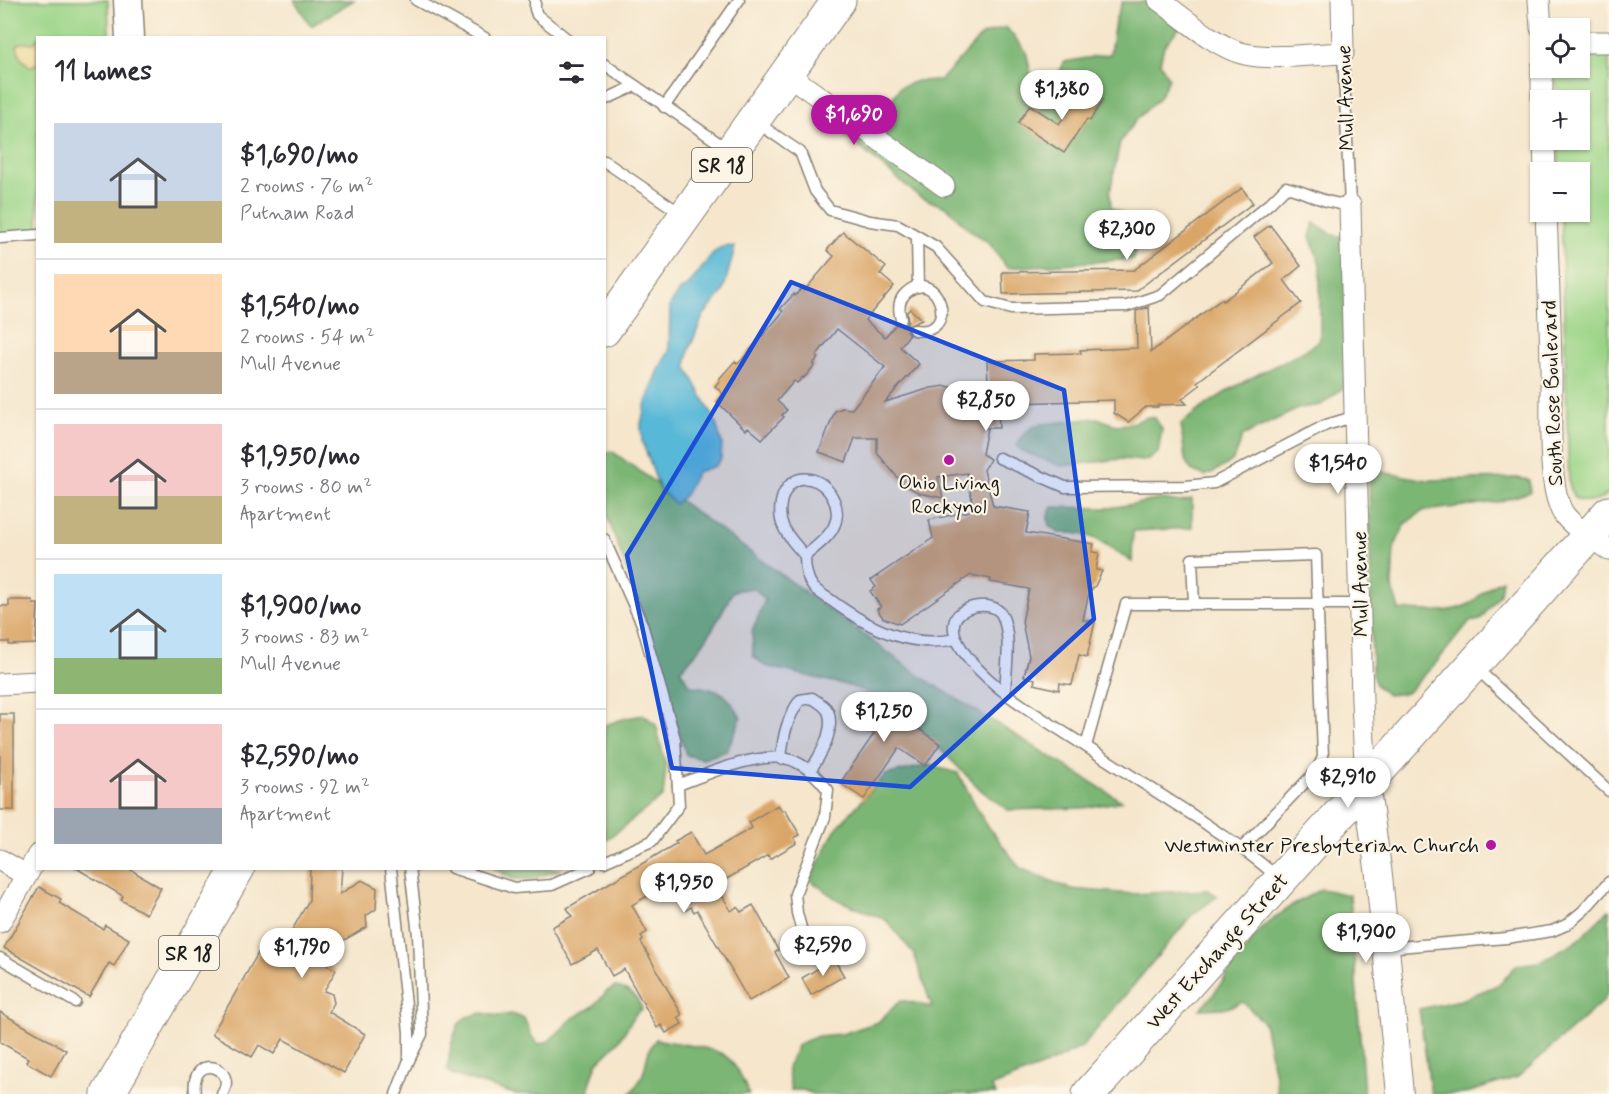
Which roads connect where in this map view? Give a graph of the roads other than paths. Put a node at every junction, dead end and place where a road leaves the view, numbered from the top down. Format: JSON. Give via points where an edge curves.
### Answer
{"nodes":[{"id":1,"x":128,"y":0,"type":"edge"},
{"id":2,"x":416,"y":0,"type":"edge"},
{"id":3,"x":535,"y":0,"type":"edge"},
{"id":4,"x":739,"y":0,"type":"edge"},
{"id":5,"x":839,"y":0,"type":"edge"},
{"id":6,"x":1159,"y":0,"type":"edge"},
{"id":7,"x":1342,"y":0,"type":"edge"},
{"id":8,"x":1539,"y":0,"type":"edge"},
{"id":9,"x":1540,"y":18,"type":"edge"},
{"id":10,"x":130,"y":36,"type":"edge"},
{"id":11,"x":481,"y":36,"type":"edge"},
{"id":12,"x":563,"y":36,"type":"edge"},
{"id":13,"x":1590,"y":42,"type":"edge"},
{"id":14,"x":1609,"y":42,"type":"edge"},
{"id":15,"x":1343,"y":53,"type":"junction"},
{"id":16,"x":606,"y":65,"type":"edge"},
{"id":17,"x":787,"y":74,"type":"junction"},
{"id":18,"x":635,"y":86,"type":"junction"},
{"id":19,"x":606,"y":99,"type":"edge"},
{"id":20,"x":664,"y":107,"type":"junction"},
{"id":21,"x":754,"y":121,"type":"junction"},
{"id":22,"x":732,"y":152,"type":"junction"},
{"id":23,"x":606,"y":163,"type":"edge"},
{"id":24,"x":944,"y":186,"type":"dead end"},
{"id":25,"x":1350,"y":205,"type":"junction"},
{"id":26,"x":685,"y":217,"type":"junction"},
{"id":27,"x":1546,"y":222,"type":"edge"},
{"id":28,"x":36,"y":235,"type":"edge"},
{"id":29,"x":917,"y":236,"type":"junction"},
{"id":30,"x":0,"y":238,"type":"edge"},
{"id":31,"x":918,"y":287,"type":"junction"},
{"id":32,"x":901,"y":319,"type":"dead end"},
{"id":33,"x":606,"y":327,"type":"edge"},
{"id":34,"x":914,"y":330,"type":"dead end"},
{"id":35,"x":1356,"y":416,"type":"junction"},
{"id":36,"x":999,"y":458,"type":"dead end"},
{"id":37,"x":1603,"y":533,"type":"edge"},
{"id":38,"x":606,"y":543,"type":"edge"},
{"id":39,"x":805,"y":556,"type":"junction"},
{"id":40,"x":1194,"y":604,"type":"junction"},
{"id":41,"x":1317,"y":604,"type":"junction"},
{"id":42,"x":1360,"y":604,"type":"junction"},
{"id":43,"x":956,"y":639,"type":"junction"},
{"id":44,"x":1473,"y":666,"type":"junction"},
{"id":45,"x":36,"y":682,"type":"edge"},
{"id":46,"x":0,"y":684,"type":"edge"},
{"id":47,"x":1005,"y":692,"type":"junction"},
{"id":48,"x":1086,"y":746,"type":"junction"},
{"id":49,"x":782,"y":759,"type":"junction"},
{"id":50,"x":810,"y":771,"type":"junction"},
{"id":51,"x":1366,"y":783,"type":"junction"},
{"id":52,"x":678,"y":784,"type":"junction"},
{"id":53,"x":1609,"y":791,"type":"edge"},
{"id":54,"x":1242,"y":848,"type":"junction"},
{"id":55,"x":36,"y":858,"type":"edge"},
{"id":56,"x":0,"y":860,"type":"edge"},
{"id":57,"x":606,"y":861,"type":"edge"},
{"id":58,"x":237,"y":870,"type":"edge"},
{"id":59,"x":392,"y":870,"type":"edge"},
{"id":60,"x":410,"y":870,"type":"edge"},
{"id":61,"x":458,"y":870,"type":"edge"},
{"id":62,"x":586,"y":870,"type":"edge"},
{"id":63,"x":26,"y":875,"type":"junction"},
{"id":64,"x":1281,"y":880,"type":"junction"},
{"id":65,"x":1609,"y":882,"type":"edge"},
{"id":66,"x":0,"y":922,"type":"edge"},
{"id":67,"x":1386,"y":948,"type":"junction"},
{"id":68,"x":807,"y":950,"type":"dead end"},
{"id":69,"x":0,"y":958,"type":"edge"},
{"id":70,"x":75,"y":1002,"type":"dead end"},
{"id":71,"x":409,"y":1060,"type":"junction"},
{"id":72,"x":108,"y":1094,"type":"edge"},
{"id":73,"x":195,"y":1094,"type":"edge"},
{"id":74,"x":222,"y":1094,"type":"edge"},
{"id":75,"x":396,"y":1094,"type":"edge"},
{"id":76,"x":1089,"y":1094,"type":"edge"},
{"id":77,"x":1400,"y":1094,"type":"edge"}],
"edges":[{"from":1,"to":10,"type":"main road"},
{"from":2,"to":11,"type":"lane"},
{"from":3,"to":12,"type":"lane","via":[[537,15]]},
{"from":4,"to":20,"type":"lane"},
{"from":5,"to":17,"type":"main road","number":"SR 18"},
{"from":6,"to":15,"type":"street","via":[[1220,43],[1245,54]]},
{"from":7,"to":15,"type":"street","name":"Mull Avenue"},
{"from":8,"to":9,"type":"street"},
{"from":13,"to":14,"type":"street"},
{"from":15,"to":25,"type":"lane","name":"Mull Avenue"},
{"from":16,"to":18,"type":"lane"},
{"from":17,"to":21,"type":"main road","number":"SR 18"},
{"from":17,"to":24,"type":"street"},
{"from":18,"to":19,"type":"lane"},
{"from":18,"to":20,"type":"lane"},
{"from":20,"to":22,"type":"lane"},
{"from":21,"to":22,"type":"main road","number":"SR 18"},
{"from":21,"to":29,"type":"lane","via":[[800,152],[815,191],[830,210],[898,225]]},
{"from":22,"to":26,"type":"main road","number":"SR 18"},
{"from":23,"to":26,"type":"lane"},
{"from":25,"to":29,"type":"lane","via":[[1332,205],[1286,188],[1160,295],[1127,306],[1011,309],[985,302],[936,247]]},
{"from":25,"to":35,"type":"street","name":"Mull Avenue"},
{"from":26,"to":33,"type":"main road","number":"SR 18"},
{"from":27,"to":37,"type":"street","name":"South Rose Boulevard","via":[[1557,500],[1572,524]]},
{"from":28,"to":30,"type":"lane"},
{"from":29,"to":31,"type":"lane"},
{"from":31,"to":32,"type":"lane","via":[[901,299]]},
{"from":31,"to":34,"type":"lane","via":[[932,290],[942,309],[938,323],[926,330]]},
{"from":35,"to":36,"type":"lane","via":[[1326,425],[1214,483],[1065,487]]},
{"from":35,"to":42,"type":"street","name":"Mull Avenue"},
{"from":37,"to":44,"type":"main road","name":"West Exchange Street"},
{"from":38,"to":52,"type":"lane","via":[[642,624],[675,739]]},
{"from":39,"to":39,"type":"lane","via":[[834,528],[837,518],[837,507],[827,489],[811,479],[793,483],[780,499],[779,510],[784,530]]},
{"from":39,"to":43,"type":"lane","via":[[813,587],[848,613],[886,633],[916,641],[937,643]]},
{"from":40,"to":41,"type":"lane"},
{"from":40,"to":41,"type":"lane","via":[[1192,559],[1316,555]]},
{"from":40,"to":48,"type":"lane","via":[[1126,603]]},
{"from":41,"to":42,"type":"lane"},
{"from":41,"to":54,"type":"lane","via":[[1323,757],[1317,770]]},
{"from":42,"to":51,"type":"street","name":"Mull Avenue"},
{"from":43,"to":47,"type":"lane","via":[[970,660]]},
{"from":43,"to":47,"type":"lane","via":[[954,624],[966,609],[991,606],[1000,612],[1007,629]]},
{"from":44,"to":51,"type":"main road","name":"West Exchange Street"},
{"from":44,"to":53,"type":"lane"},
{"from":45,"to":46,"type":"street"},
{"from":47,"to":48,"type":"lane"},
{"from":48,"to":54,"type":"lane"},
{"from":49,"to":50,"type":"lane","via":[[795,761]]},
{"from":49,"to":50,"type":"lane","via":[[791,714],[800,700],[812,698],[829,712],[829,728]]},
{"from":49,"to":52,"type":"lane","via":[[738,764]]},
{"from":50,"to":68,"type":"lane","via":[[828,790],[825,817],[795,894]]},
{"from":51,"to":64,"type":"main road","name":"West Exchange Street"},
{"from":51,"to":67,"type":"street","name":"Mull Avenue"},
{"from":52,"to":57,"type":"lane","via":[[679,805],[652,841]]},
{"from":54,"to":64,"type":"lane"},
{"from":55,"to":63,"type":"street"},
{"from":56,"to":63,"type":"street"},
{"from":58,"to":72,"type":"main road","number":"SR 18"},
{"from":59,"to":71,"type":"lane"},
{"from":60,"to":71,"type":"lane","via":[[418,934],[422,1034]]},
{"from":61,"to":62,"type":"lane","via":[[514,888],[552,885]]},
{"from":63,"to":66,"type":"street"},
{"from":64,"to":76,"type":"main road","name":"West Exchange Street"},
{"from":65,"to":67,"type":"lane","via":[[1583,912],[1552,932]]},
{"from":67,"to":77,"type":"street","name":"Mull Avenue"},
{"from":69,"to":70,"type":"lane"},
{"from":71,"to":75,"type":"lane"},
{"from":73,"to":74,"type":"lane","via":[[196,1075],[208,1067],[219,1070],[225,1078]]}]}
